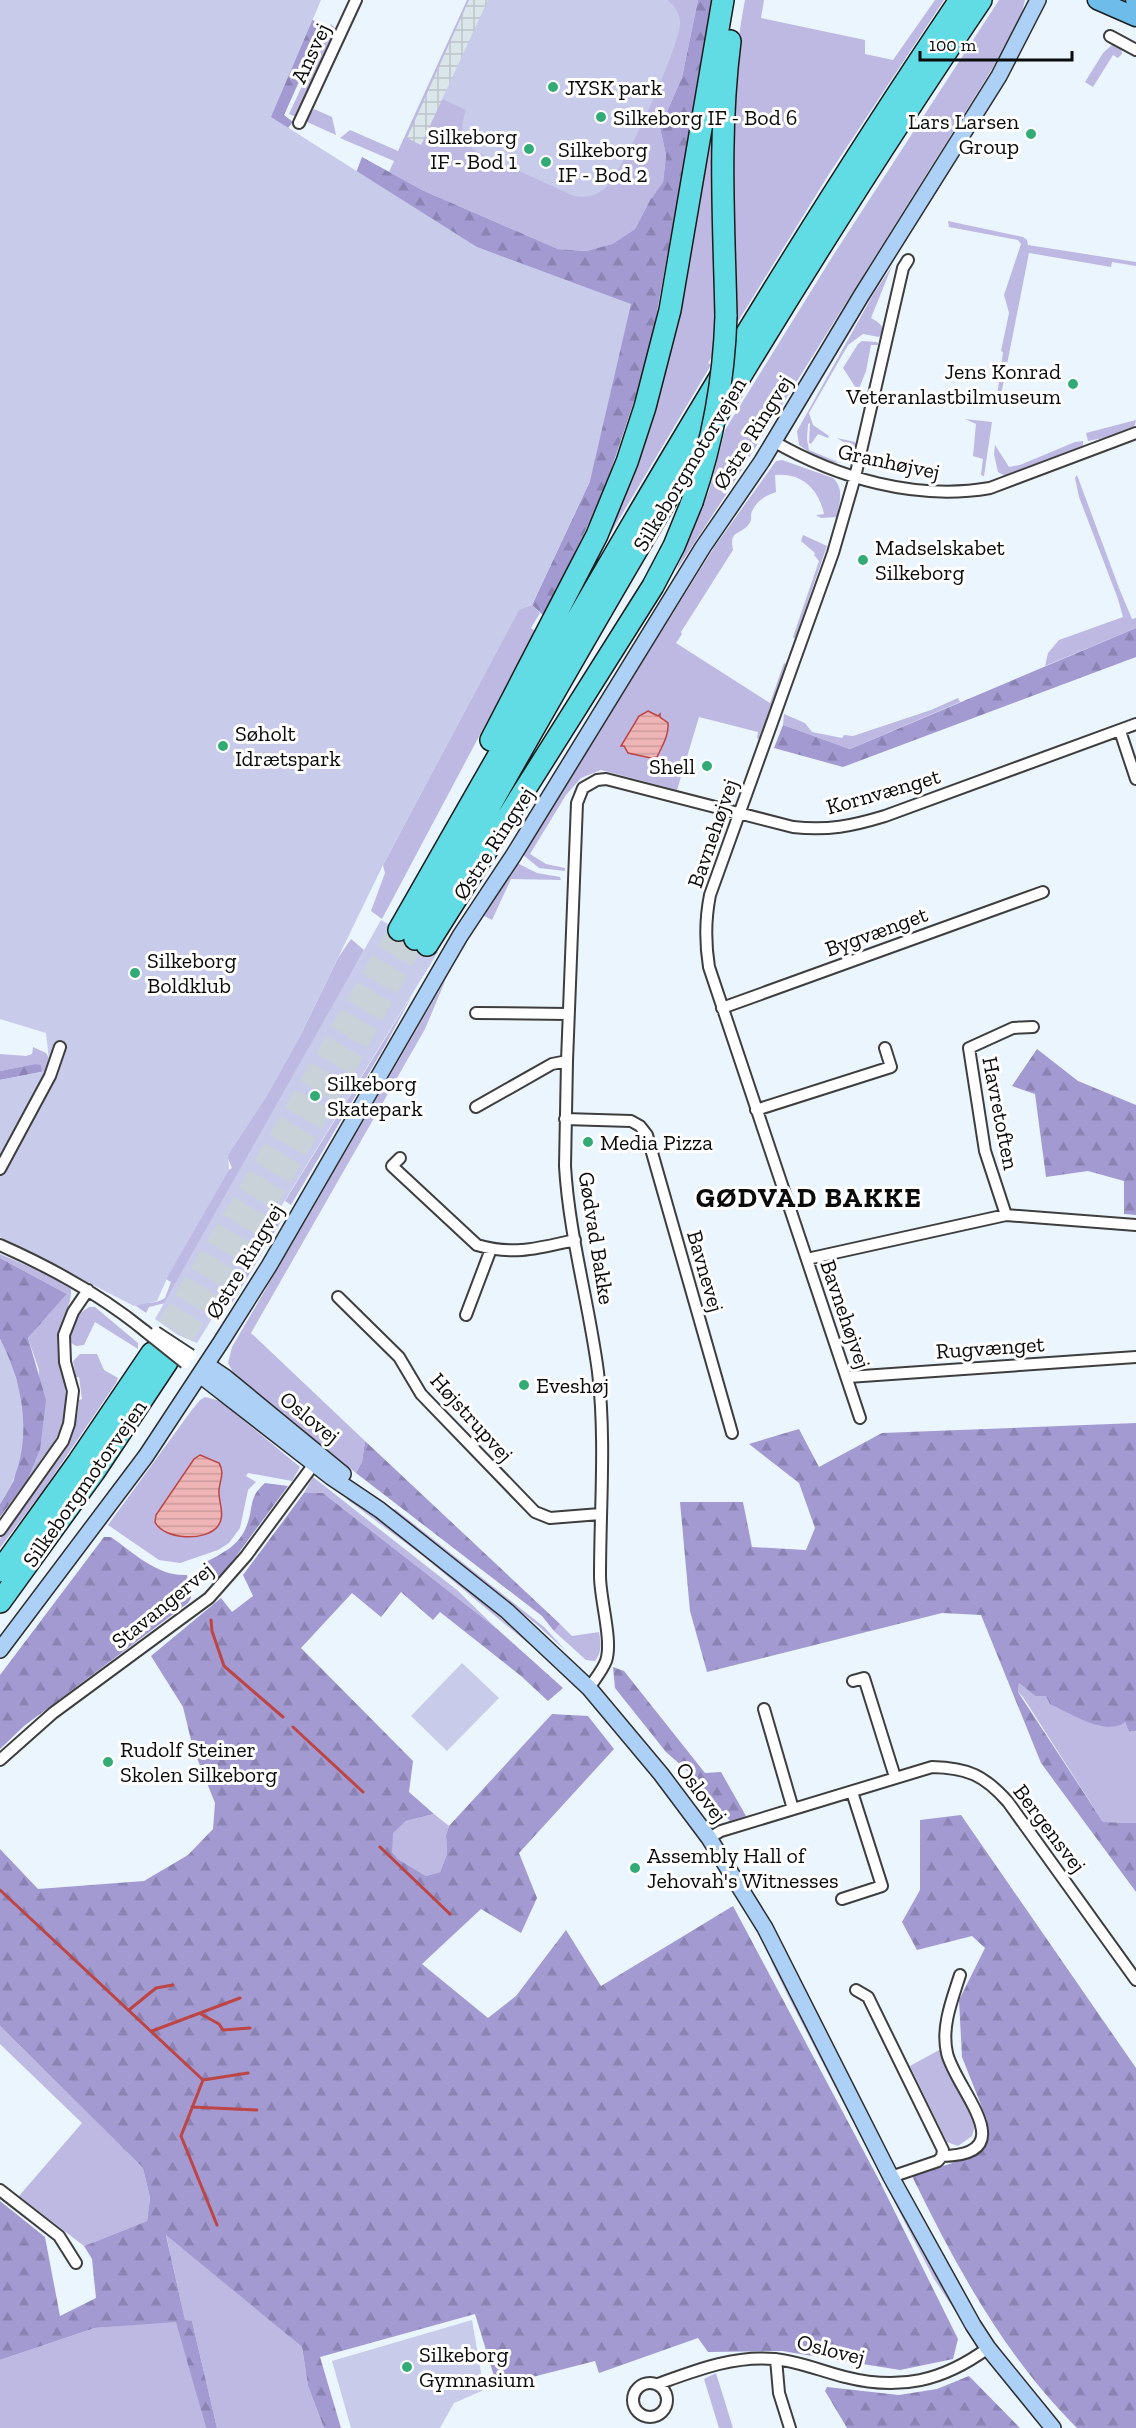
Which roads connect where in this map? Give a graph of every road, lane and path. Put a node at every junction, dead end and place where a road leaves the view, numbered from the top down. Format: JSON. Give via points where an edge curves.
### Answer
{"nodes":[{"id":1,"x":356,"y":0,"type":"edge"},
{"id":2,"x":960,"y":0,"type":"edge"},
{"id":3,"x":981,"y":0,"type":"edge"},
{"id":4,"x":1038,"y":0,"type":"edge"},
{"id":5,"x":1050,"y":0,"type":"edge"},
{"id":6,"x":1097,"y":0,"type":"edge"},
{"id":7,"x":1118,"y":0,"type":"edge"},
{"id":8,"x":733,"y":3,"type":"edge"},
{"id":9,"x":1136,"y":8,"type":"edge"},
{"id":10,"x":1136,"y":17,"type":"edge"},
{"id":11,"x":1110,"y":36,"type":"dead end"},
{"id":12,"x":1136,"y":50,"type":"edge"},
{"id":13,"x":1013,"y":52,"type":"junction"},
{"id":14,"x":299,"y":123,"type":"dead end"},
{"id":15,"x":908,"y":260,"type":"dead end"},
{"id":16,"x":1136,"y":433,"type":"edge"},
{"id":17,"x":773,"y":441,"type":"junction"},
{"id":18,"x":855,"y":477,"type":"junction"},
{"id":19,"x":1136,"y":724,"type":"edge"},
{"id":20,"x":1119,"y":731,"type":"junction"},
{"id":21,"x":1136,"y":779,"type":"edge"},
{"id":22,"x":583,"y":788,"type":"joint"},
{"id":23,"x":740,"y":814,"type":"junction"},
{"id":24,"x":1043,"y":892,"type":"dead end"},
{"id":25,"x":408,"y":935,"type":"junction"},
{"id":26,"x":722,"y":1008,"type":"junction"},
{"id":27,"x":476,"y":1012,"type":"dead end"},
{"id":28,"x":568,"y":1014,"type":"junction"},
{"id":29,"x":1033,"y":1027,"type":"dead end"},
{"id":30,"x":60,"y":1047,"type":"dead end"},
{"id":31,"x":885,"y":1048,"type":"dead end"},
{"id":32,"x":567,"y":1061,"type":"junction"},
{"id":33,"x":476,"y":1107,"type":"dead end"},
{"id":34,"x":756,"y":1110,"type":"junction"},
{"id":35,"x":565,"y":1119,"type":"junction"},
{"id":36,"x":400,"y":1158,"type":"dead end"},
{"id":37,"x":0,"y":1169,"type":"edge"},
{"id":38,"x":1006,"y":1215,"type":"junction"},
{"id":39,"x":1136,"y":1225,"type":"edge"},
{"id":40,"x":575,"y":1240,"type":"junction"},
{"id":41,"x":0,"y":1245,"type":"edge"},
{"id":42,"x":491,"y":1249,"type":"junction"},
{"id":43,"x":807,"y":1259,"type":"junction"},
{"id":44,"x":88,"y":1290,"type":"junction"},
{"id":45,"x":338,"y":1298,"type":"dead end"},
{"id":46,"x":466,"y":1315,"type":"dead end"},
{"id":47,"x":1136,"y":1357,"type":"edge"},
{"id":48,"x":173,"y":1358,"type":"junction"},
{"id":49,"x":203,"y":1370,"type":"junction"},
{"id":50,"x":848,"y":1377,"type":"junction"},
{"id":51,"x":860,"y":1418,"type":"dead end"},
{"id":52,"x":732,"y":1432,"type":"dead end"},
{"id":53,"x":317,"y":1459,"type":"junction"},
{"id":54,"x":600,"y":1514,"type":"junction"},
{"id":55,"x":0,"y":1530,"type":"edge"},
{"id":56,"x":0,"y":1571,"type":"edge"},
{"id":57,"x":0,"y":1602,"type":"edge"},
{"id":58,"x":0,"y":1650,"type":"edge"},
{"id":59,"x":853,"y":1681,"type":"dead end"},
{"id":60,"x":589,"y":1688,"type":"junction"},
{"id":61,"x":764,"y":1709,"type":"dead end"},
{"id":62,"x":0,"y":1760,"type":"edge"},
{"id":63,"x":895,"y":1777,"type":"junction"},
{"id":64,"x":852,"y":1792,"type":"junction"},
{"id":65,"x":793,"y":1809,"type":"junction"},
{"id":66,"x":709,"y":1838,"type":"junction"},
{"id":67,"x":842,"y":1899,"type":"dead end"},
{"id":68,"x":960,"y":1975,"type":"dead end"},
{"id":69,"x":1136,"y":1980,"type":"edge"},
{"id":70,"x":856,"y":1990,"type":"dead end"},
{"id":71,"x":942,"y":2156,"type":"junction"},
{"id":72,"x":891,"y":2176,"type":"junction"},
{"id":73,"x":0,"y":2190,"type":"edge"},
{"id":74,"x":76,"y":2263,"type":"dead end"},
{"id":75,"x":988,"y":2348,"type":"junction"},
{"id":76,"x":776,"y":2359,"type":"junction"},
{"id":77,"x":658,"y":2384,"type":"dead end"},
{"id":78,"x":790,"y":2428,"type":"edge"},
{"id":79,"x":1053,"y":2428,"type":"edge"}],
"edges":[{"from":1,"to":14,"type":"street","name":"Ansvej"},
{"from":2,"to":25,"type":"highway","name":"Silkeborgmotorvejen","via":[[742,339],[553,660]]},
{"from":3,"to":25,"type":"highway","name":"Silkeborgmotorvejen","via":[[737,383]]},
{"from":4,"to":13,"type":"main road","name":"Østre Ringvej"},
{"from":5,"to":13,"type":"main road","name":"Østre Ringvej"},
{"from":6,"to":10,"type":"main road"},
{"from":7,"to":9,"type":"main road"},
{"from":8,"to":25,"type":"highway","via":[[670,310],[627,462],[597,535]]},
{"from":8,"to":25,"type":"highway","bridge":true,"via":[[721,159],[724,357],[716,416],[692,502],[647,596]]},
{"from":11,"to":12,"type":"street"},
{"from":13,"to":17,"type":"main road","name":"Østre Ringvej"},
{"from":15,"to":18,"type":"street","name":"Bavnehøjvej"},
{"from":16,"to":18,"type":"street","name":"Granhøjvej","via":[[990,488],[965,492],[923,492]]},
{"from":17,"to":18,"type":"street","name":"Granhøjvej","via":[[804,458]]},
{"from":17,"to":49,"type":"main road","name":"Østre Ringvej","via":[[460,936]]},
{"from":18,"to":23,"type":"street","name":"Bavnehøjvej","via":[[833,553]]},
{"from":19,"to":20,"type":"street","name":"Kornvænget"},
{"from":20,"to":21,"type":"street"},
{"from":20,"to":23,"type":"street","name":"Kornvænget","via":[[848,827],[793,827]]},
{"from":22,"to":23,"type":"street","name":"Kornvænget","via":[[606,779]]},
{"from":22,"to":28,"type":"street","name":"Gødvad Bakke","via":[[577,803]]},
{"from":23,"to":26,"type":"street","name":"Bavnehøjvej","via":[[710,895],[706,917],[709,967]]},
{"from":24,"to":26,"type":"street","name":"Bygvænget"},
{"from":26,"to":34,"type":"street","name":"Bavnehøjvej"},
{"from":27,"to":28,"type":"street"},
{"from":28,"to":32,"type":"street","name":"Gødvad Bakke"},
{"from":29,"to":38,"type":"street","name":"Havretoften","via":[[1013,1028],[969,1048],[985,1152]]},
{"from":30,"to":37,"type":"street","via":[[50,1076]]},
{"from":31,"to":34,"type":"street","via":[[891,1067]]},
{"from":32,"to":33,"type":"street","via":[[552,1064]]},
{"from":32,"to":35,"type":"street","name":"Gødvad Bakke"},
{"from":34,"to":43,"type":"street","name":"Bavnehøjvej"},
{"from":35,"to":40,"type":"street","name":"Gødvad Bakke","via":[[567,1202]]},
{"from":35,"to":52,"type":"street","name":"Bavnevej","via":[[631,1121],[647,1135]]},
{"from":36,"to":42,"type":"street","via":[[392,1166],[403,1178],[477,1245]]},
{"from":38,"to":39,"type":"street"},
{"from":38,"to":43,"type":"street"},
{"from":40,"to":42,"type":"street","via":[[523,1252]]},
{"from":40,"to":54,"type":"street","name":"Gødvad Bakke","via":[[598,1374]]},
{"from":41,"to":44,"type":"street"},
{"from":42,"to":46,"type":"street"},
{"from":43,"to":50,"type":"street","name":"Bavnehøjvej"},
{"from":44,"to":48,"type":"street","bridge":true,"via":[[147,1329]]},
{"from":44,"to":55,"type":"street","via":[[64,1335],[73,1399],[63,1441]]},
{"from":45,"to":54,"type":"street","name":"Højstrupvej","via":[[399,1357],[421,1394],[535,1512],[550,1518]]},
{"from":47,"to":50,"type":"street","name":"Rugvænget"},
{"from":48,"to":49,"type":"street"},
{"from":48,"to":56,"type":"highway","name":"Silkeborgmotorvejen","via":[[80,1461]]},
{"from":48,"to":57,"type":"highway","name":"Silkeborgmotorvejen"},
{"from":49,"to":53,"type":"main road","name":"Oslovej","via":[[225,1377]]},
{"from":49,"to":58,"type":"main road","name":"Østre Ringvej","via":[[146,1456]]},
{"from":50,"to":51,"type":"street","name":"Bavnehøjvej"},
{"from":53,"to":60,"type":"main road","name":"Oslovej","via":[[507,1611]]},
{"from":53,"to":62,"type":"street","name":"Stavangervej","via":[[210,1598],[53,1713]]},
{"from":54,"to":60,"type":"street","name":"Gødvad Bakke","via":[[600,1590],[609,1648],[604,1665]]},
{"from":59,"to":63,"type":"street","via":[[864,1678]]},
{"from":60,"to":66,"type":"main road","name":"Oslovej"},
{"from":61,"to":65,"type":"street"},
{"from":63,"to":64,"type":"street","name":"Bergensvej"},
{"from":63,"to":69,"type":"street","name":"Bergensvej","via":[[932,1767],[951,1767],[972,1772],[993,1784]]},
{"from":64,"to":65,"type":"street","name":"Bergensvej"},
{"from":64,"to":67,"type":"street","via":[[882,1886]]},
{"from":65,"to":66,"type":"street","name":"Bergensvej"},
{"from":66,"to":72,"type":"main road","name":"Oslovej","via":[[765,1928]]},
{"from":68,"to":71,"type":"street","via":[[947,2017],[947,2053],[981,2121],[982,2139],[969,2153]]},
{"from":70,"to":71,"type":"street","via":[[868,1997],[943,2150]]},
{"from":71,"to":72,"type":"street","via":[[938,2161]]},
{"from":72,"to":75,"type":"main road","name":"Oslovej","via":[[943,2275]]},
{"from":73,"to":74,"type":"street","via":[[58,2236]]},
{"from":75,"to":76,"type":"street","name":"Oslovej","via":[[940,2376],[895,2384],[845,2378]]},
{"from":75,"to":79,"type":"main road","name":"Oslovej"},
{"from":76,"to":77,"type":"street","name":"Oslovej","via":[[718,2364]]},
{"from":76,"to":78,"type":"street","via":[[779,2392]]}]}
